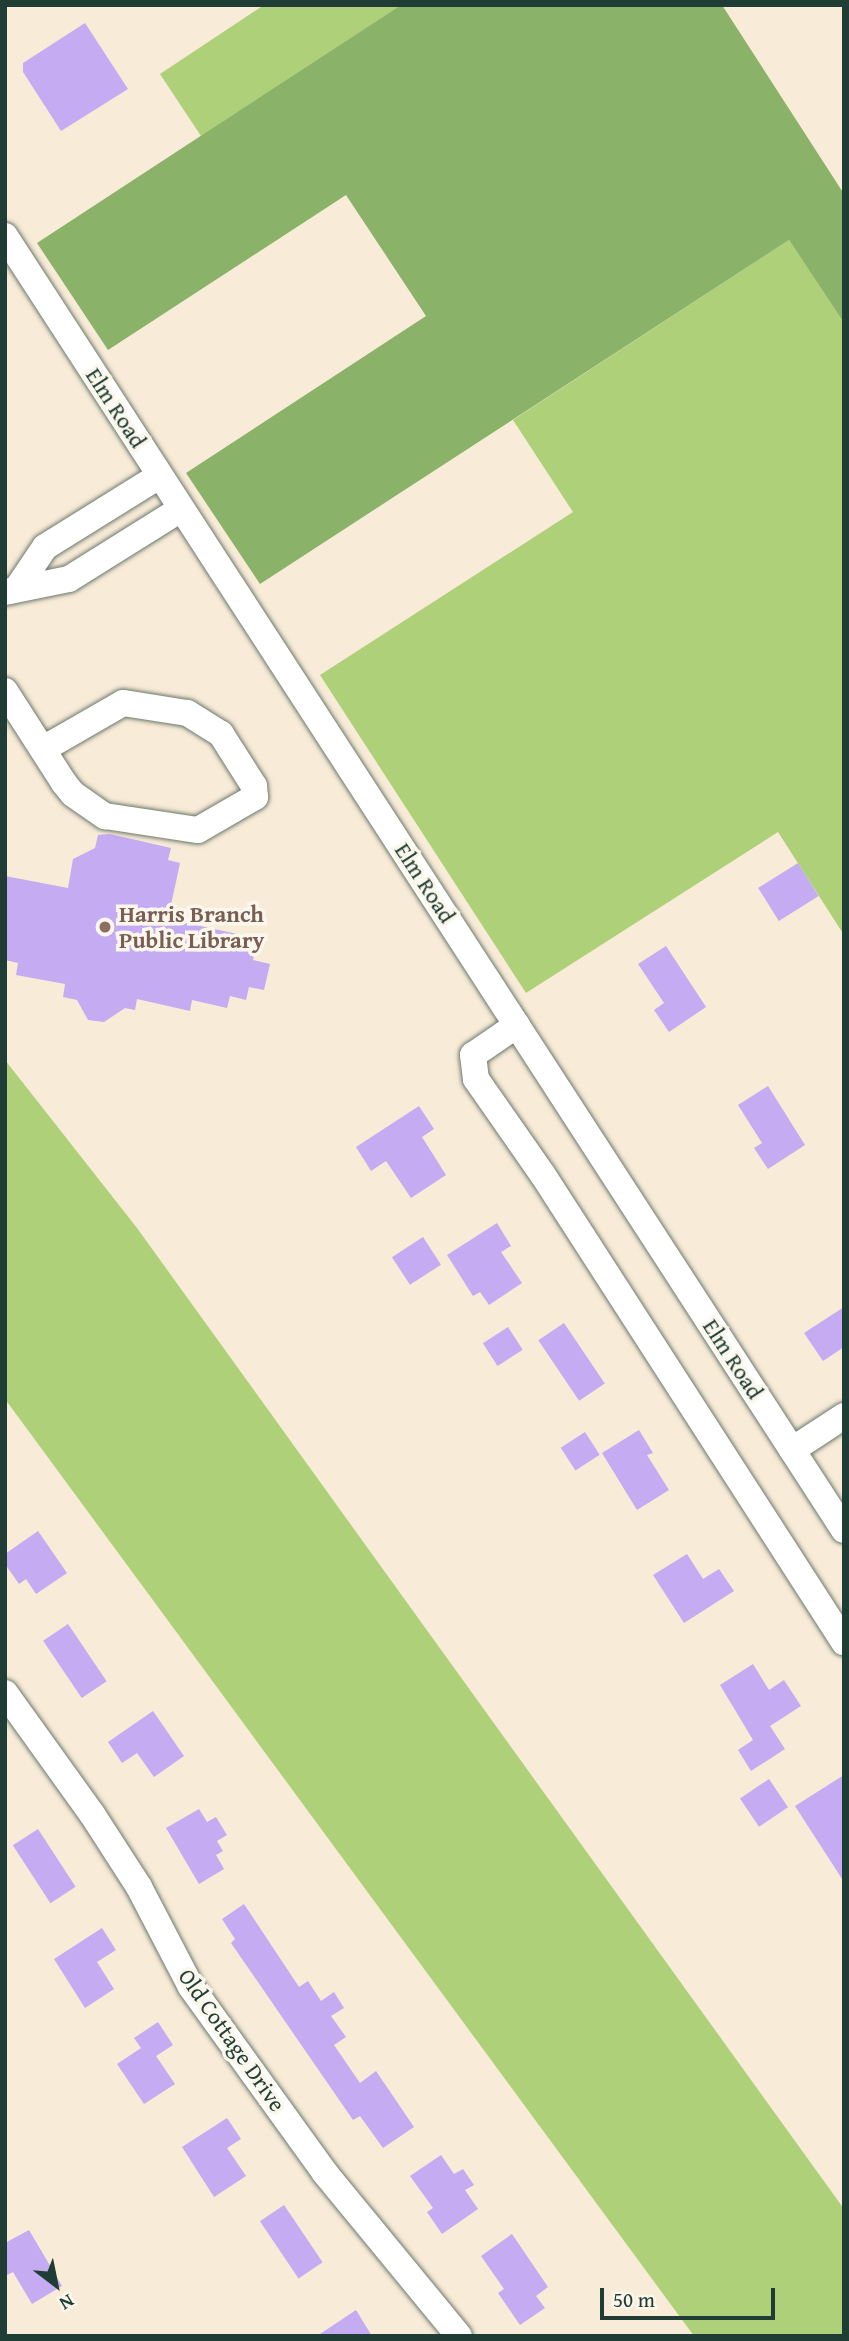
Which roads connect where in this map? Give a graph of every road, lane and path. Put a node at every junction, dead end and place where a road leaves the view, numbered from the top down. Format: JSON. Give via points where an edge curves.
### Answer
{"nodes":[{"id":1,"x":5,"y":236,"type":"edge"},
{"id":2,"x":159,"y":476,"type":"junction"},
{"id":3,"x":181,"y":509,"type":"junction"},
{"id":4,"x":12,"y":590,"type":"edge"},
{"id":5,"x":5,"y":691,"type":"edge"},
{"id":6,"x":43,"y":749,"type":"junction"},
{"id":7,"x":517,"y":1025,"type":"junction"},
{"id":8,"x":844,"y":1416,"type":"edge"},
{"id":9,"x":792,"y":1450,"type":"junction"},
{"id":10,"x":844,"y":1530,"type":"edge"},
{"id":11,"x":844,"y":1642,"type":"edge"},
{"id":12,"x":5,"y":1693,"type":"edge"},
{"id":13,"x":459,"y":2336,"type":"edge"}],
"edges":[{"from":1,"to":2,"type":"street","name":"Elm Road"},
{"from":2,"to":3,"type":"street","name":"Elm Road"},
{"from":2,"to":4,"type":"street","via":[[45,547]]},
{"from":3,"to":4,"type":"street","via":[[69,579]]},
{"from":3,"to":7,"type":"street","name":"Elm Road"},
{"from":5,"to":6,"type":"street"},
{"from":6,"to":6,"type":"street","via":[[72,794],[105,816],[198,830],[255,797],[254,786],[221,734],[187,713],[123,703]]},
{"from":7,"to":9,"type":"street","name":"Elm Road"},
{"from":7,"to":11,"type":"street","via":[[472,1055],[476,1079],[543,1175]]},
{"from":8,"to":9,"type":"street"},
{"from":9,"to":10,"type":"street","name":"Elm Road"},
{"from":12,"to":13,"type":"street","name":"Old Cottage Drive","via":[[112,1845],[191,1987],[325,2173]]}]}
